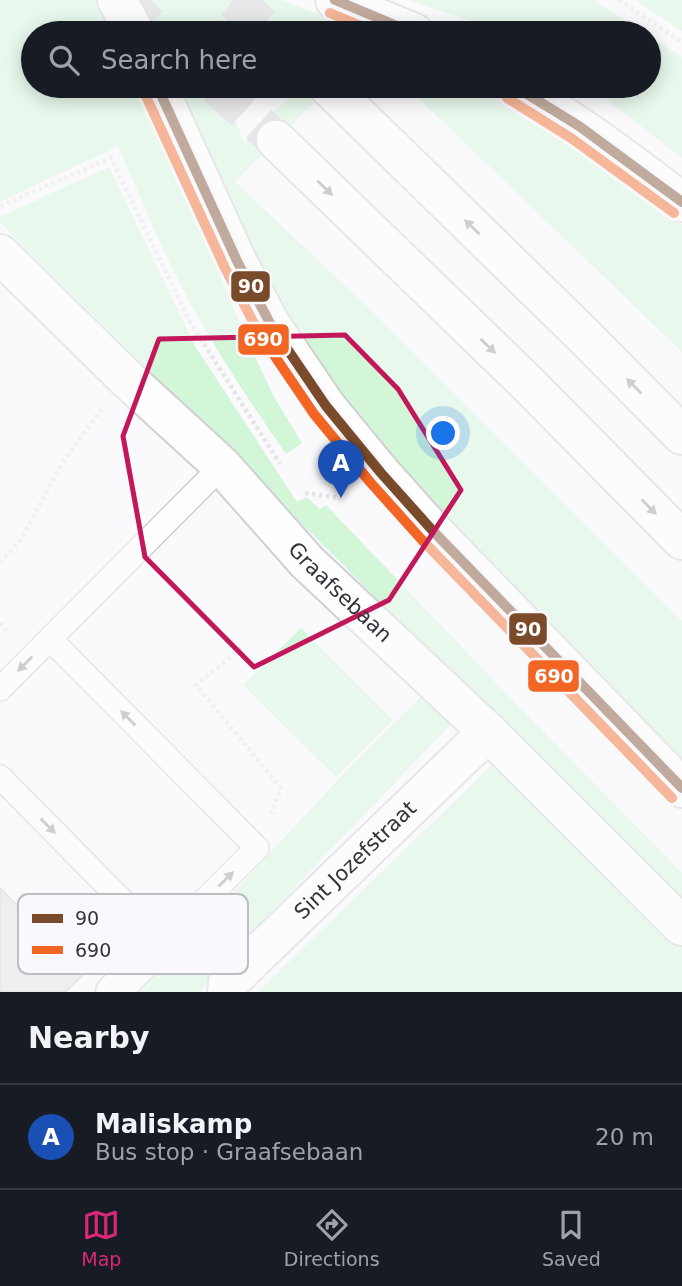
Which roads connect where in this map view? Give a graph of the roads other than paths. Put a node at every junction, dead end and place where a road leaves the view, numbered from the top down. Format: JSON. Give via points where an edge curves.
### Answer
{"nodes":[{"id":1,"x":117,"y":0,"type":"edge"},
{"id":2,"x":335,"y":0,"type":"edge"},
{"id":3,"x":128,"y":21,"type":"edge"},
{"id":4,"x":385,"y":21,"type":"edge"},
{"id":5,"x":163,"y":98,"type":"edge"},
{"id":6,"x":340,"y":98,"type":"edge"},
{"id":7,"x":535,"y":98,"type":"edge"},
{"id":8,"x":276,"y":140,"type":"tunnel mouth"},
{"id":9,"x":682,"y":202,"type":"edge"},
{"id":10,"x":0,"y":254,"type":"edge"},
{"id":11,"x":682,"y":435,"type":"edge"},
{"id":12,"x":222,"y":466,"type":"junction"},
{"id":13,"x":682,"y":540,"type":"edge"},
{"id":14,"x":50,"y":639,"type":"junction"},
{"id":15,"x":0,"y":689,"type":"edge"},
{"id":16,"x":488,"y":732,"type":"junction"},
{"id":17,"x":0,"y":777,"type":"edge"},
{"id":18,"x":682,"y":788,"type":"edge"},
{"id":19,"x":116,"y":894,"type":"edge"},
{"id":20,"x":211,"y":894,"type":"edge"},
{"id":21,"x":682,"y":926,"type":"edge"},
{"id":22,"x":248,"y":964,"type":"edge"},
{"id":23,"x":131,"y":974,"type":"edge"},
{"id":24,"x":237,"y":974,"type":"edge"},
{"id":25,"x":113,"y":992,"type":"edge"},
{"id":26,"x":226,"y":992,"type":"edge"}],
"edges":[{"from":1,"to":3,"type":"main road"},
{"from":2,"to":4,"type":"main road"},
{"from":5,"to":18,"type":"main road","via":[[243,272],[271,325],[326,406],[441,540]]},
{"from":11,"to":6,"type":"main road","one_way":true},
{"from":7,"to":9,"type":"main road"},
{"from":8,"to":13,"type":"main road","one_way":true},
{"from":10,"to":12,"type":"main road","name":"Graafsebaan"},
{"from":12,"to":14,"type":"lane"},
{"from":12,"to":16,"type":"main road","name":"Graafsebaan","via":[[307,562]]},
{"from":14,"to":15,"type":"lane","one_way":true},
{"from":20,"to":14,"type":"lane","one_way":true,"via":[[257,848]]},
{"from":16,"to":21,"type":"main road","name":"Graafsebaan"},
{"from":16,"to":22,"type":"main road","name":"Sint Jozefstraat"},
{"from":17,"to":19,"type":"lane","one_way":true},
{"from":23,"to":25,"type":"street"},
{"from":24,"to":26,"type":"main road","name":"Sint Jozefstraat"}]}
